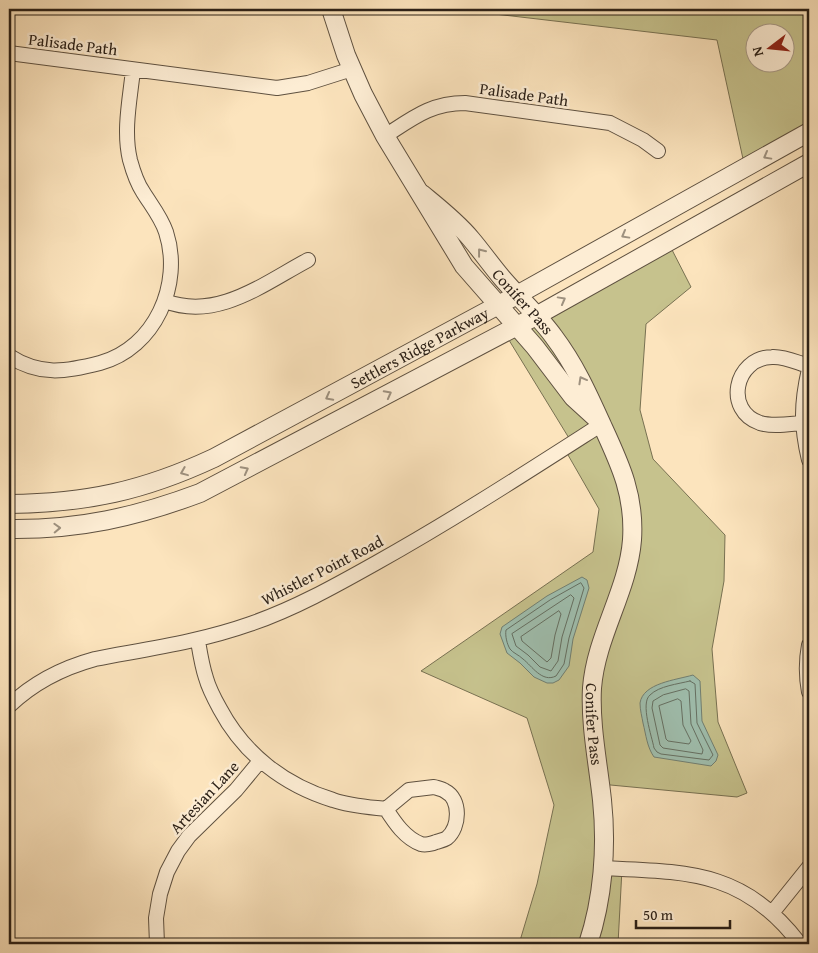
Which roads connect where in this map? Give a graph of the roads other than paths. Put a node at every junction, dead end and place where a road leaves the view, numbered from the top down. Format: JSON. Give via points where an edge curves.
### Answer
{"nodes":[{"id":1,"x":331,"y":9,"type":"edge"},
{"id":2,"x":9,"y":53,"type":"edge"},
{"id":3,"x":352,"y":69,"type":"junction"},
{"id":4,"x":134,"y":70,"type":"junction"},
{"id":5,"x":809,"y":132,"type":"edge"},
{"id":6,"x":386,"y":136,"type":"junction"},
{"id":7,"x":658,"y":151,"type":"dead end"},
{"id":8,"x":809,"y":163,"type":"edge"},
{"id":9,"x":422,"y":194,"type":"junction"},
{"id":10,"x":308,"y":260,"type":"dead end"},
{"id":11,"x":517,"y":296,"type":"junction"},
{"id":12,"x":165,"y":301,"type":"junction"},
{"id":13,"x":498,"y":306,"type":"junction"},
{"id":14,"x":536,"y":316,"type":"junction"},
{"id":15,"x":516,"y":326,"type":"junction"},
{"id":16,"x":9,"y":356,"type":"edge"},
{"id":17,"x":809,"y":368,"type":"edge"},
{"id":18,"x":802,"y":423,"type":"junction"},
{"id":19,"x":602,"y":424,"type":"junction"},
{"id":20,"x":809,"y":460,"type":"edge"},
{"id":21,"x":9,"y":504,"type":"edge"},
{"id":22,"x":9,"y":528,"type":"edge"},
{"id":23,"x":198,"y":641,"type":"junction"},
{"id":24,"x":809,"y":645,"type":"edge"},
{"id":25,"x":809,"y":692,"type":"edge"},
{"id":26,"x":9,"y":706,"type":"edge"},
{"id":27,"x":260,"y":761,"type":"junction"},
{"id":28,"x":386,"y":810,"type":"junction"},
{"id":29,"x":809,"y":867,"type":"edge"},
{"id":30,"x":602,"y":868,"type":"junction"},
{"id":31,"x":772,"y":913,"type":"junction"},
{"id":32,"x":156,"y":944,"type":"edge"},
{"id":33,"x":588,"y":944,"type":"edge"},
{"id":34,"x":800,"y":944,"type":"edge"}],
"edges":[{"from":1,"to":3,"type":"street","name":"Conifer Pass"},
{"from":2,"to":4,"type":"street","name":"Palisade Path"},
{"from":3,"to":4,"type":"street","name":"Palisade Path","via":[[308,83],[277,88]]},
{"from":3,"to":6,"type":"street","name":"Conifer Pass"},
{"from":4,"to":12,"type":"street","name":"Palisade Path","via":[[127,142],[136,177],[160,218],[170,248],[172,264]]},
{"from":5,"to":11,"type":"street","name":"Settlers Ridge Parkway","one_way":true},
{"from":6,"to":7,"type":"street","name":"Palisade Path","via":[[437,106],[465,103],[610,123]]},
{"from":6,"to":9,"type":"street","name":"Conifer Pass"},
{"from":14,"to":8,"type":"street","name":"Settlers Ridge Parkway","one_way":true},
{"from":11,"to":9,"type":"street","name":"Conifer Pass","one_way":true,"via":[[470,238]]},
{"from":9,"to":13,"type":"street","name":"Conifer Pass","via":[[464,266]]},
{"from":10,"to":12,"type":"street","via":[[222,304],[186,308]]},
{"from":11,"to":13,"type":"street","name":"Settlers Ridge Parkway"},
{"from":11,"to":14,"type":"street","name":"Conifer Pass"},
{"from":12,"to":16,"type":"street","name":"Palisade Path","via":[[153,324],[138,341],[106,361],[51,372],[32,368]]},
{"from":13,"to":15,"type":"street","name":"Conifer Pass"},
{"from":13,"to":21,"type":"street","name":"Settlers Ridge Parkway","one_way":true,"via":[[187,471],[101,497]]},
{"from":14,"to":15,"type":"street","name":"Settlers Ridge Parkway"},
{"from":19,"to":14,"type":"street","name":"Conifer Pass","one_way":true,"via":[[573,365]]},
{"from":15,"to":19,"type":"street","name":"Conifer Pass","via":[[573,396]]},
{"from":22,"to":15,"type":"street","name":"Settlers Ridge Parkway","one_way":true,"via":[[67,527],[108,521],[200,493]]},
{"from":17,"to":18,"type":"street"},
{"from":17,"to":18,"type":"street","via":[[772,357],[753,362],[739,380],[739,402],[744,411],[760,423]]},
{"from":18,"to":20,"type":"street"},
{"from":19,"to":23,"type":"street","name":"Whistler Point Road","via":[[418,540],[344,581],[282,612]]},
{"from":19,"to":30,"type":"street","name":"Conifer Pass","via":[[620,461],[633,518],[629,558],[602,638],[592,688],[602,802]]},
{"from":23,"to":26,"type":"street","name":"Whistler Point Road","via":[[80,663],[40,682]]},
{"from":23,"to":27,"type":"street","via":[[206,680],[215,700],[241,741]]},
{"from":24,"to":25,"type":"street","via":[[806,677]]},
{"from":27,"to":28,"type":"street","via":[[281,777],[334,801]]},
{"from":27,"to":32,"type":"street","name":"Artesian Lane","via":[[178,851],[160,894]]},
{"from":28,"to":28,"type":"street","via":[[408,837],[423,844],[447,838],[458,815],[454,801],[446,791],[434,787],[409,790]]},
{"from":29,"to":31,"type":"street"},
{"from":30,"to":31,"type":"street","via":[[688,873],[712,879],[735,888]]},
{"from":30,"to":33,"type":"street","name":"Conifer Pass"},
{"from":31,"to":34,"type":"street"}]}
